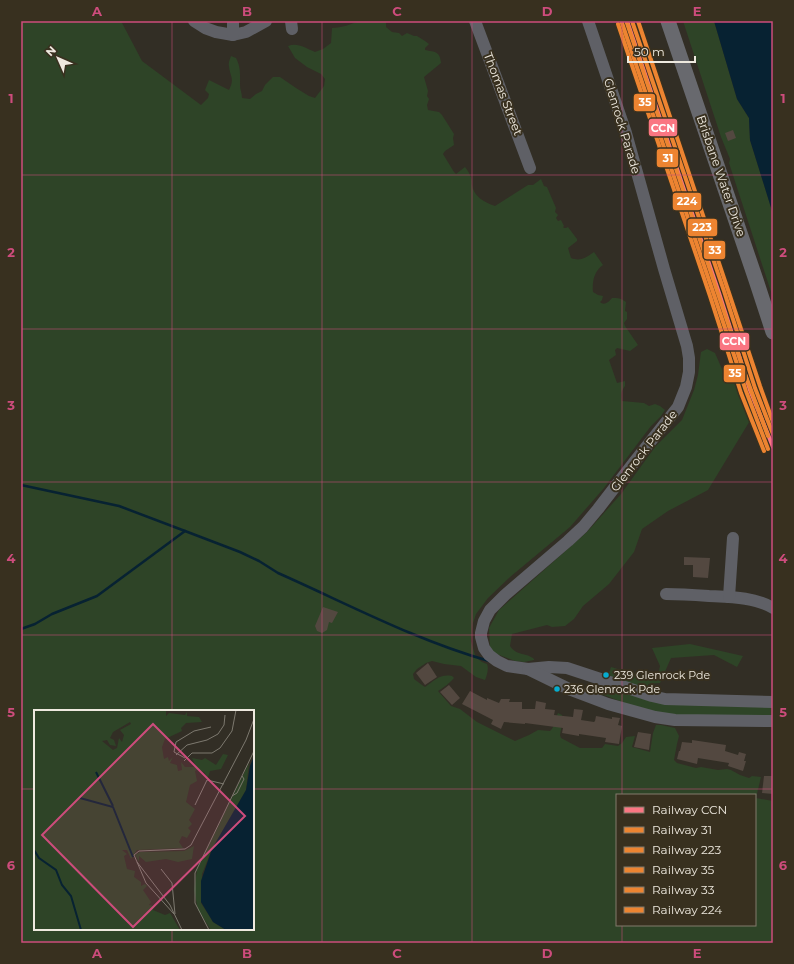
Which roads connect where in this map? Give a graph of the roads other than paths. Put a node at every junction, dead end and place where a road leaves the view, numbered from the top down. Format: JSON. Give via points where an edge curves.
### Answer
{"nodes":[{"id":1,"x":194,"y":21,"type":"edge"},
{"id":2,"x":233,"y":21,"type":"edge"},
{"id":3,"x":266,"y":21,"type":"edge"},
{"id":4,"x":475,"y":21,"type":"edge"},
{"id":5,"x":588,"y":21,"type":"edge"},
{"id":6,"x":668,"y":21,"type":"edge"},
{"id":7,"x":234,"y":35,"type":"junction"},
{"id":8,"x":530,"y":168,"type":"dead end"},
{"id":9,"x":773,"y":332,"type":"edge"},
{"id":10,"x":732,"y":538,"type":"dead end"},
{"id":11,"x":666,"y":594,"type":"dead end"},
{"id":12,"x":729,"y":597,"type":"junction"},
{"id":13,"x":773,"y":608,"type":"edge"},
{"id":14,"x":528,"y":669,"type":"junction"},
{"id":15,"x":773,"y":702,"type":"edge"},
{"id":16,"x":773,"y":720,"type":"edge"}],
"edges":[{"from":1,"to":7,"type":"street","via":[[216,32]]},
{"from":2,"to":7,"type":"street"},
{"from":3,"to":7,"type":"street","via":[[246,32]]},
{"from":4,"to":8,"type":"street","name":"Thomas Street"},
{"from":5,"to":14,"type":"street","name":"Glenrock Parade","via":[[626,133],[687,346],[689,372],[678,408],[598,510],[576,534],[506,595],[486,616],[481,637],[489,656],[507,666]]},
{"from":6,"to":9,"type":"main road","name":"Brisbane Water Drive"},
{"from":10,"to":12,"type":"street"},
{"from":11,"to":12,"type":"street"},
{"from":12,"to":13,"type":"street","via":[[750,600]]},
{"from":14,"to":15,"type":"street","name":"Glenrock Parade","via":[[567,668],[665,699]]},
{"from":14,"to":16,"type":"street","name":"Glenrock Parade","via":[[571,690],[608,704],[655,717],[675,720]]}]}
